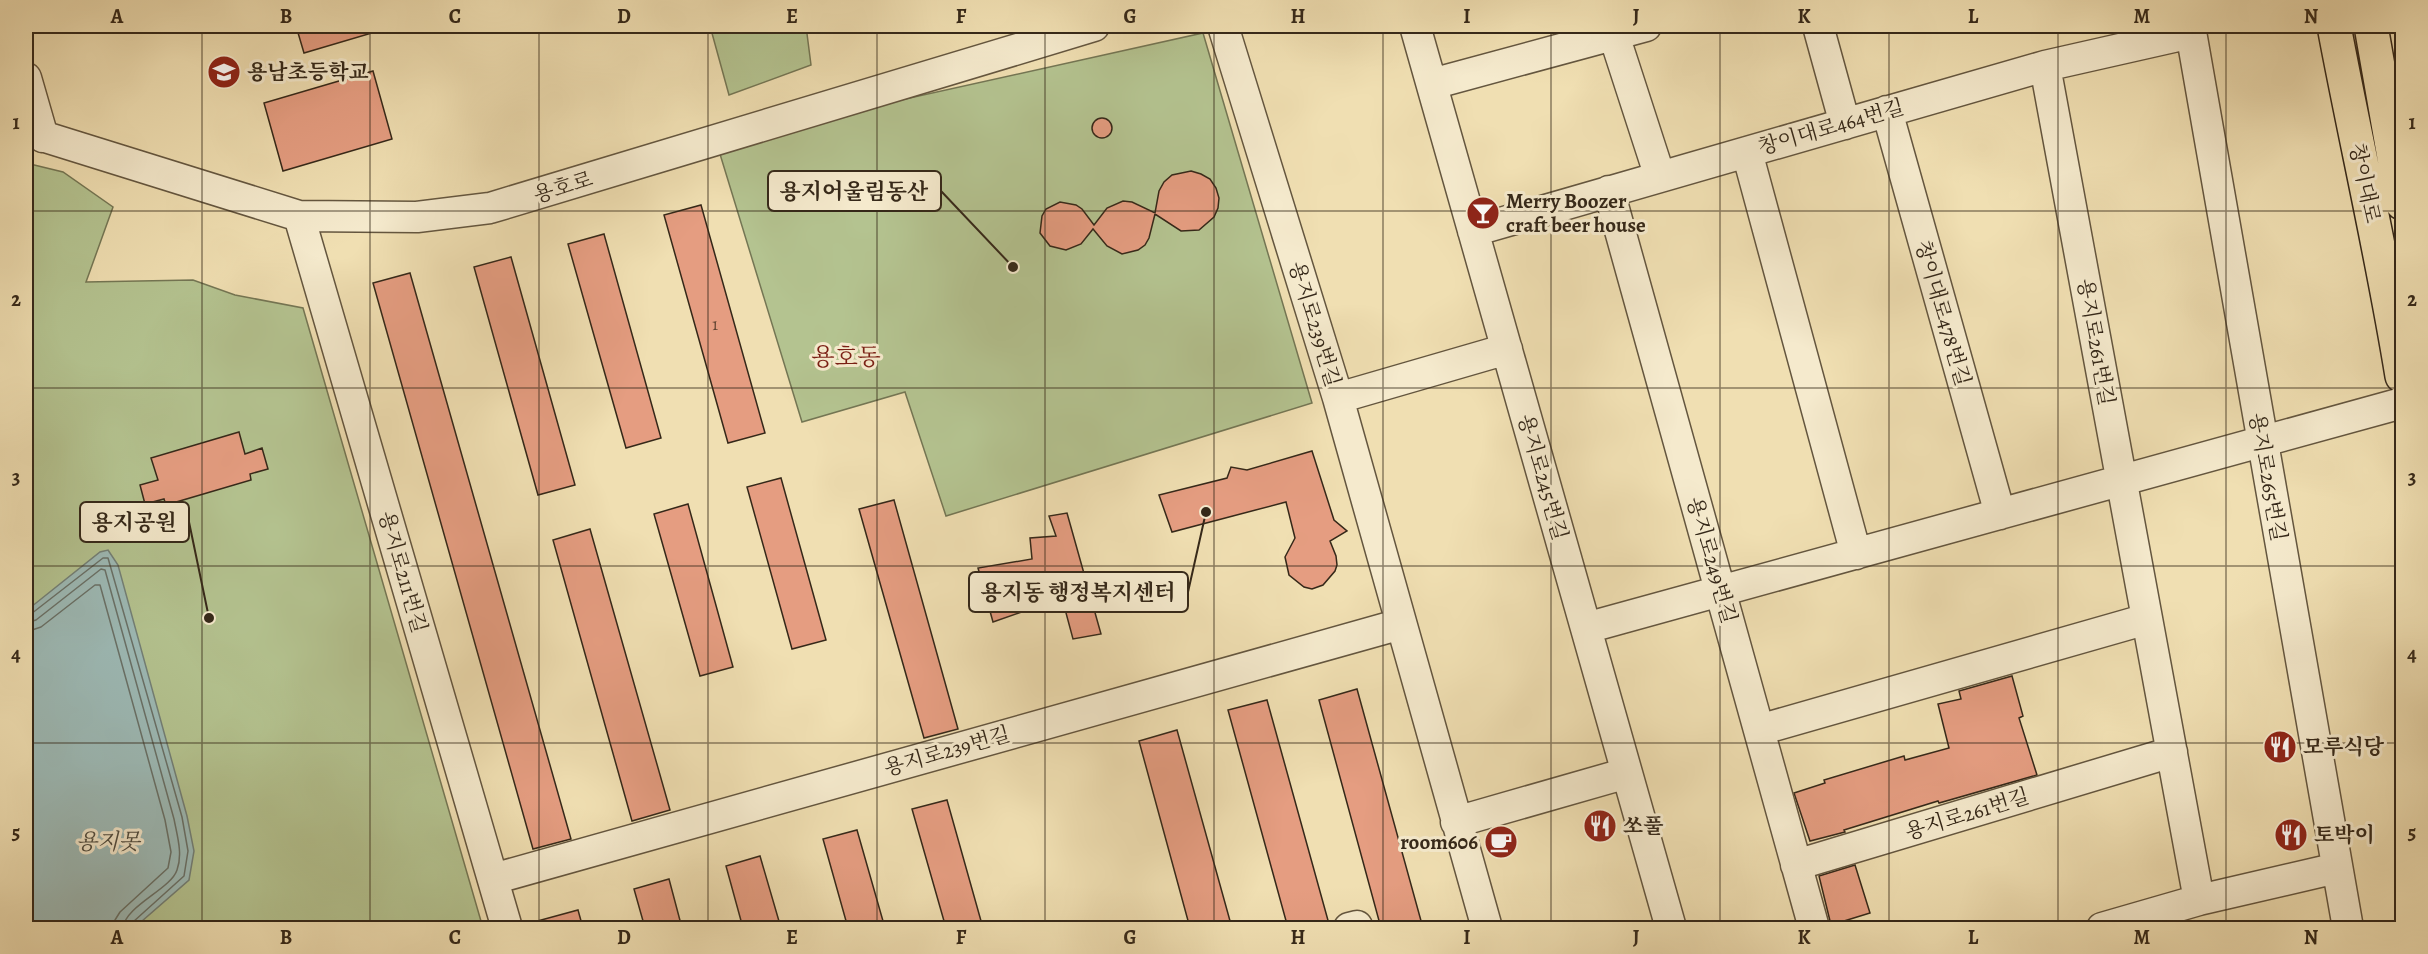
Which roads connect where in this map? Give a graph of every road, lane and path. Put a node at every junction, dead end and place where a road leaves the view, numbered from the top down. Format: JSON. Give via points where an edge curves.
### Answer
{"nodes":[{"id":1,"x":1094,"y":26,"type":"edge"},
{"id":2,"x":1223,"y":26,"type":"edge"},
{"id":3,"x":1415,"y":26,"type":"edge"},
{"id":4,"x":1646,"y":26,"type":"edge"},
{"id":5,"x":1818,"y":26,"type":"edge"},
{"id":6,"x":2334,"y":26,"type":"edge"},
{"id":7,"x":2371,"y":26,"type":"edge"},
{"id":8,"x":2190,"y":29,"type":"edge"},
{"id":9,"x":1612,"y":30,"type":"edge"},
{"id":10,"x":2045,"y":66,"type":"junction"},
{"id":11,"x":26,"y":78,"type":"edge"},
{"id":12,"x":1432,"y":84,"type":"junction"},
{"id":13,"x":1887,"y":111,"type":"junction"},
{"id":14,"x":1845,"y":124,"type":"junction"},
{"id":15,"x":34,"y":134,"type":"edge"},
{"id":16,"x":2397,"y":143,"type":"edge"},
{"id":17,"x":1747,"y":152,"type":"junction"},
{"id":18,"x":1660,"y":177,"type":"junction"},
{"id":19,"x":1609,"y":191,"type":"junction"},
{"id":20,"x":2403,"y":203,"type":"edge"},
{"id":21,"x":299,"y":216,"type":"junction"},
{"id":22,"x":1473,"y":231,"type":"junction"},
{"id":23,"x":1507,"y":349,"type":"junction"},
{"id":24,"x":2403,"y":376,"type":"edge"},
{"id":25,"x":1338,"y":398,"type":"junction"},
{"id":26,"x":2403,"y":403,"type":"edge"},
{"id":27,"x":2261,"y":440,"type":"junction"},
{"id":28,"x":2122,"y":481,"type":"junction"},
{"id":29,"x":2000,"y":514,"type":"junction"},
{"id":30,"x":1856,"y":554,"type":"junction"},
{"id":31,"x":1720,"y":591,"type":"junction"},
{"id":32,"x":2147,"y":619,"type":"junction"},
{"id":33,"x":1401,"y":624,"type":"junction"},
{"id":34,"x":1586,"y":628,"type":"junction"},
{"id":35,"x":1759,"y":730,"type":"junction"},
{"id":36,"x":2172,"y":752,"type":"junction"},
{"id":37,"x":1627,"y":773,"type":"junction"},
{"id":38,"x":1456,"y":822,"type":"junction"},
{"id":39,"x":1796,"y":865,"type":"junction"},
{"id":40,"x":2337,"y":868,"type":"junction"},
{"id":41,"x":493,"y":879,"type":"junction"},
{"id":42,"x":2199,"y":900,"type":"junction"},
{"id":43,"x":507,"y":928,"type":"edge"},
{"id":44,"x":1487,"y":928,"type":"edge"},
{"id":45,"x":1671,"y":928,"type":"edge"},
{"id":46,"x":1814,"y":928,"type":"edge"},
{"id":47,"x":2102,"y":928,"type":"edge"},
{"id":48,"x":2348,"y":928,"type":"edge"}],
"edges":[{"from":1,"to":21,"type":"street","name":"용호로","via":[[490,208],[417,217]]},
{"from":2,"to":25,"type":"street","name":"용지로239번길"},
{"from":3,"to":12,"type":"street","name":"용지로245번길"},
{"from":4,"to":9,"type":"street"},
{"from":5,"to":14,"type":"street"},
{"from":6,"to":24,"type":"main road","name":"창이대로"},
{"from":7,"to":16,"type":"main road","name":"창이대로"},
{"from":8,"to":10,"type":"street","name":"창이대로464번길"},
{"from":8,"to":27,"type":"street","name":"용지로265번길"},
{"from":9,"to":12,"type":"street"},
{"from":9,"to":18,"type":"street"},
{"from":10,"to":13,"type":"street","name":"창이대로464번길"},
{"from":10,"to":28,"type":"street","name":"용지로261번길"},
{"from":11,"to":15,"type":"street"},
{"from":12,"to":22,"type":"street","name":"용지로245번길"},
{"from":13,"to":14,"type":"street","name":"창이대로464번길"},
{"from":13,"to":29,"type":"street","name":"창이대로478번길"},
{"from":14,"to":17,"type":"street","name":"창이대로464번길"},
{"from":15,"to":21,"type":"street","name":"용호로"},
{"from":16,"to":20,"type":"main road","name":"창이대로"},
{"from":17,"to":18,"type":"street","name":"창이대로464번길"},
{"from":17,"to":30,"type":"street"},
{"from":18,"to":19,"type":"street","name":"창이대로464번길"},
{"from":19,"to":22,"type":"street","name":"창이대로464번길"},
{"from":19,"to":31,"type":"street","name":"용지로249번길"},
{"from":21,"to":41,"type":"street","name":"용지로211번길"},
{"from":22,"to":23,"type":"street","name":"용지로245번길"},
{"from":23,"to":25,"type":"street"},
{"from":23,"to":34,"type":"street","name":"용지로245번길"},
{"from":25,"to":33,"type":"street","name":"용지로239번길"},
{"from":26,"to":27,"type":"street"},
{"from":27,"to":28,"type":"street"},
{"from":27,"to":40,"type":"street","name":"용지로265번길"},
{"from":28,"to":29,"type":"street"},
{"from":28,"to":32,"type":"street","name":"용지로261번길"},
{"from":29,"to":30,"type":"street"},
{"from":30,"to":31,"type":"street"},
{"from":31,"to":34,"type":"street"},
{"from":31,"to":35,"type":"street","name":"용지로249번길"},
{"from":32,"to":35,"type":"street"},
{"from":32,"to":36,"type":"street","name":"용지로261번길"},
{"from":33,"to":38,"type":"street","name":"용지로239번길"},
{"from":33,"to":41,"type":"street","name":"용지로239번길"},
{"from":34,"to":37,"type":"street","name":"용지로245번길"},
{"from":35,"to":39,"type":"street","name":"용지로249번길"},
{"from":36,"to":39,"type":"street","name":"용지로261번길"},
{"from":36,"to":42,"type":"street","name":"용지로261번길"},
{"from":37,"to":38,"type":"street"},
{"from":37,"to":45,"type":"street","name":"용지로245번길"},
{"from":38,"to":44,"type":"street","name":"용지로239번길"},
{"from":39,"to":46,"type":"street","name":"용지로249번길"},
{"from":40,"to":42,"type":"street"},
{"from":40,"to":48,"type":"street","name":"용지로265번길"},
{"from":41,"to":43,"type":"street","name":"용지로211번길"},
{"from":42,"to":47,"type":"street"}]}
